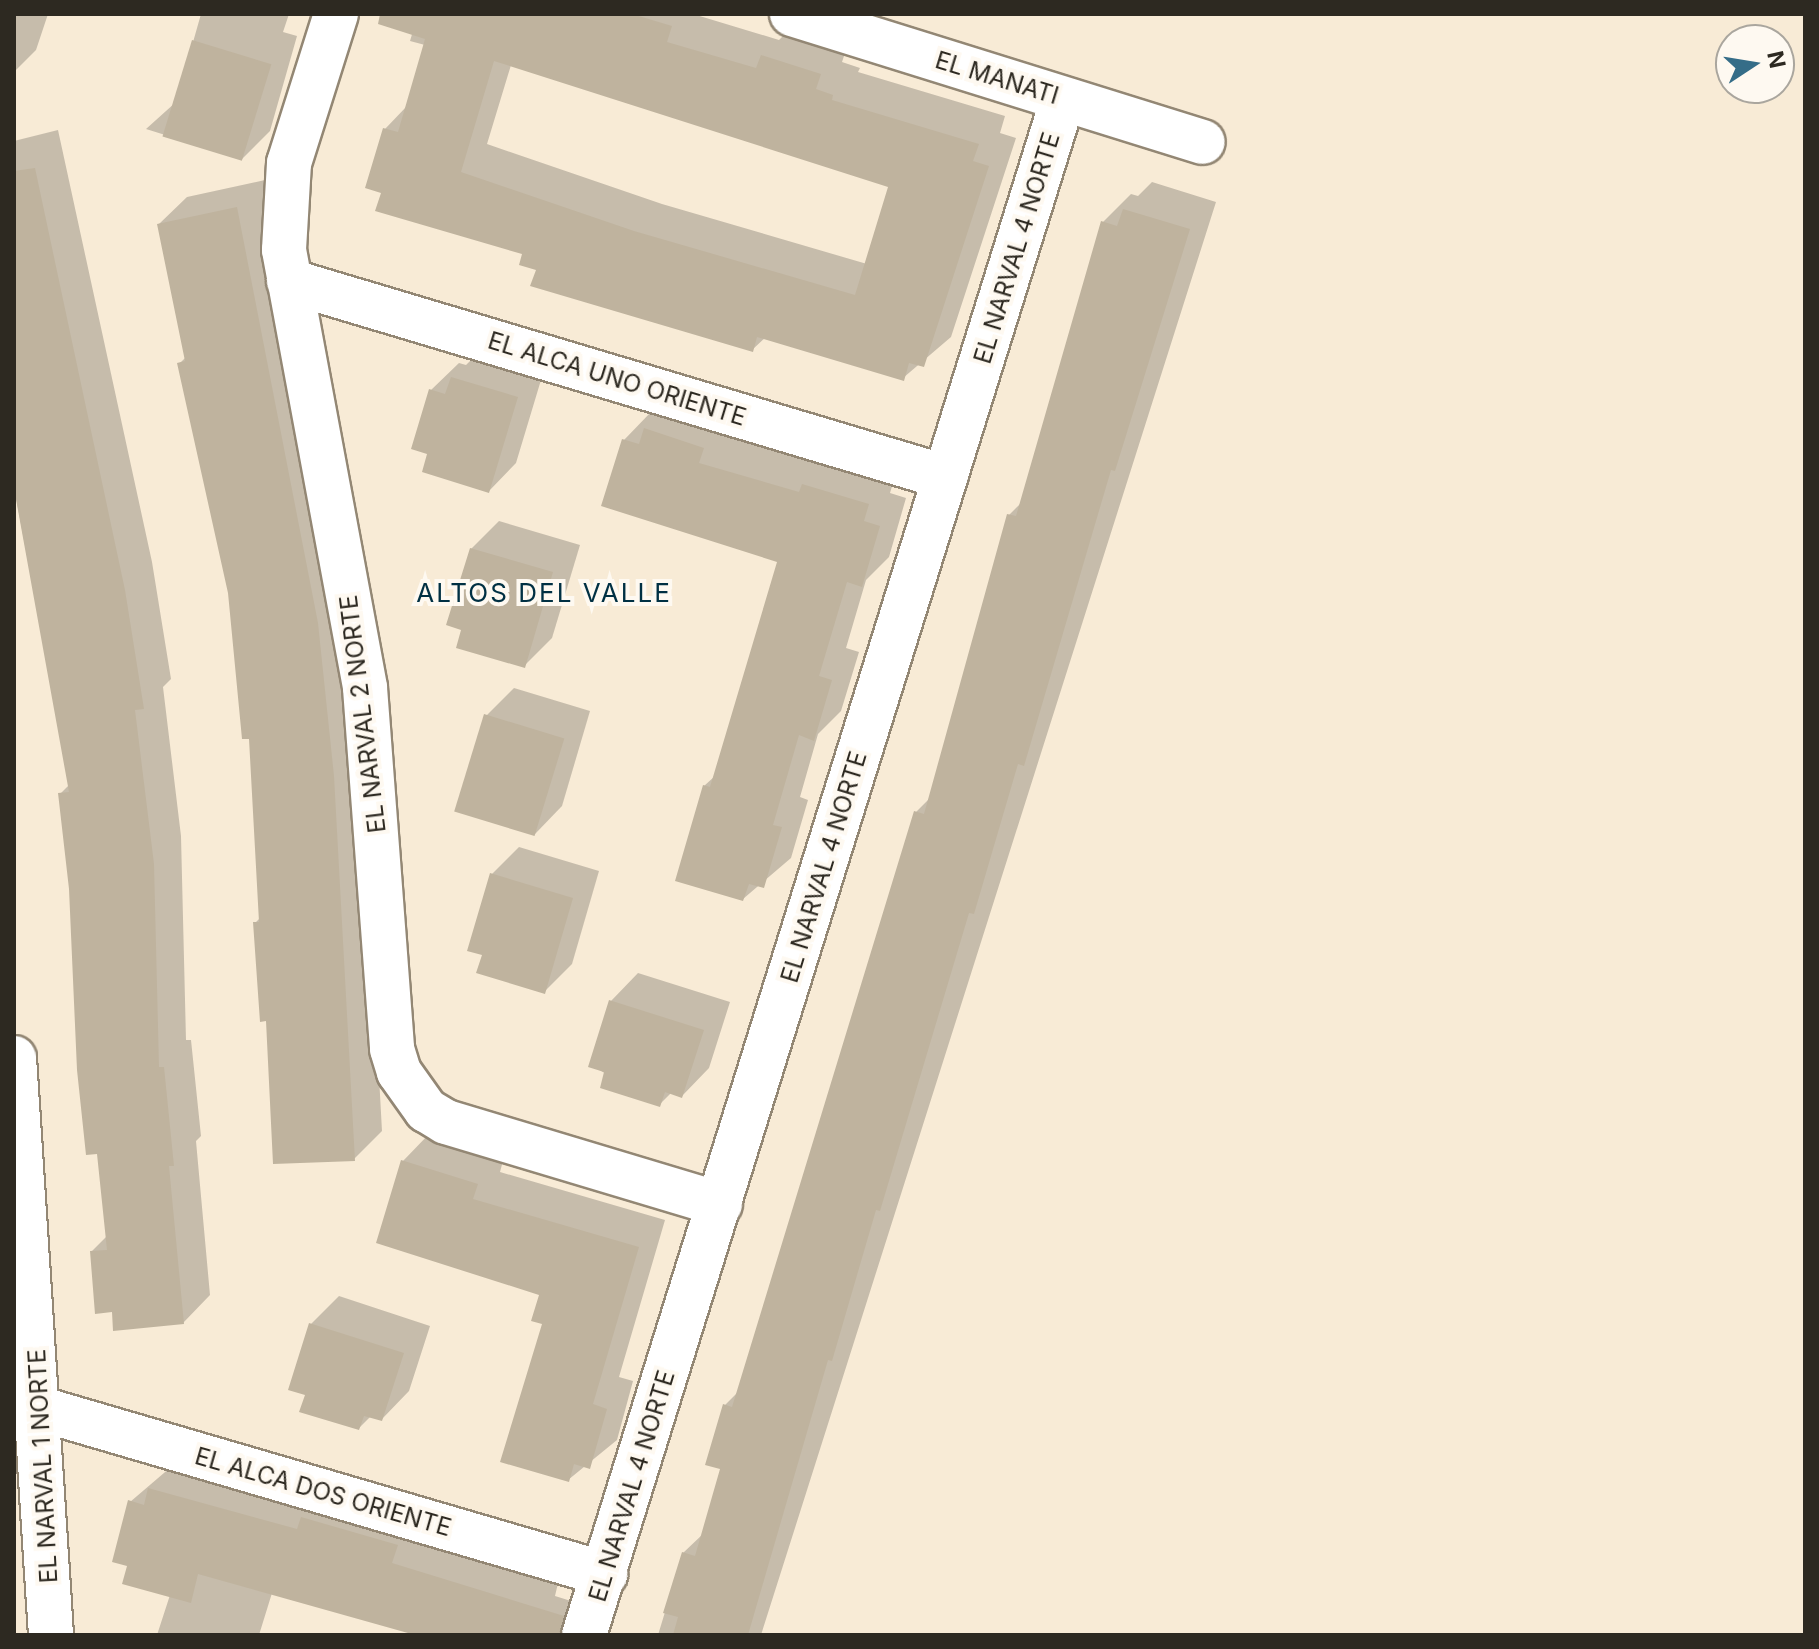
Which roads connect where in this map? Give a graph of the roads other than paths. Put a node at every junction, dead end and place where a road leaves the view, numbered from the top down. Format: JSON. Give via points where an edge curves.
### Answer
{"nodes":[{"id":1,"x":336,"y":14,"type":"edge"},
{"id":2,"x":792,"y":14,"type":"edge"},
{"id":3,"x":1063,"y":99,"type":"junction"},
{"id":4,"x":1202,"y":142,"type":"dead end"},
{"id":5,"x":289,"y":281,"type":"junction"},
{"id":6,"x":945,"y":477,"type":"junction"},
{"id":7,"x":14,"y":1058,"type":"edge"},
{"id":8,"x":720,"y":1204,"type":"junction"},
{"id":9,"x":41,"y":1409,"type":"junction"},
{"id":10,"x":605,"y":1574,"type":"junction"},
{"id":11,"x":51,"y":1635,"type":"edge"},
{"id":12,"x":584,"y":1635,"type":"edge"}],
"edges":[{"from":1,"to":5,"type":"street","name":"EL NARVAL 2 NORTE","via":[[284,190]]},
{"from":2,"to":3,"type":"street","name":"EL MANATI"},
{"from":3,"to":4,"type":"street","name":"EL MANATI"},
{"from":3,"to":6,"type":"street","name":"EL NARVAL 4 NORTE"},
{"from":5,"to":6,"type":"street","name":"EL ALCA UNO ORIENTE"},
{"from":5,"to":8,"type":"street","name":"EL NARVAL 2 NORTE","via":[[365,688],[392,1049],[399,1072],[426,1110],[446,1122]]},
{"from":6,"to":8,"type":"street","name":"EL NARVAL 4 NORTE"},
{"from":7,"to":9,"type":"street","name":"EL NARVAL 1 NORTE"},
{"from":8,"to":10,"type":"street","name":"EL NARVAL 4 NORTE"},
{"from":9,"to":10,"type":"street","name":"EL ALCA DOS ORIENTE"},
{"from":9,"to":11,"type":"street","name":"EL NARVAL 1 NORTE"},
{"from":10,"to":12,"type":"street","name":"EL NARVAL 4 NORTE"}]}
